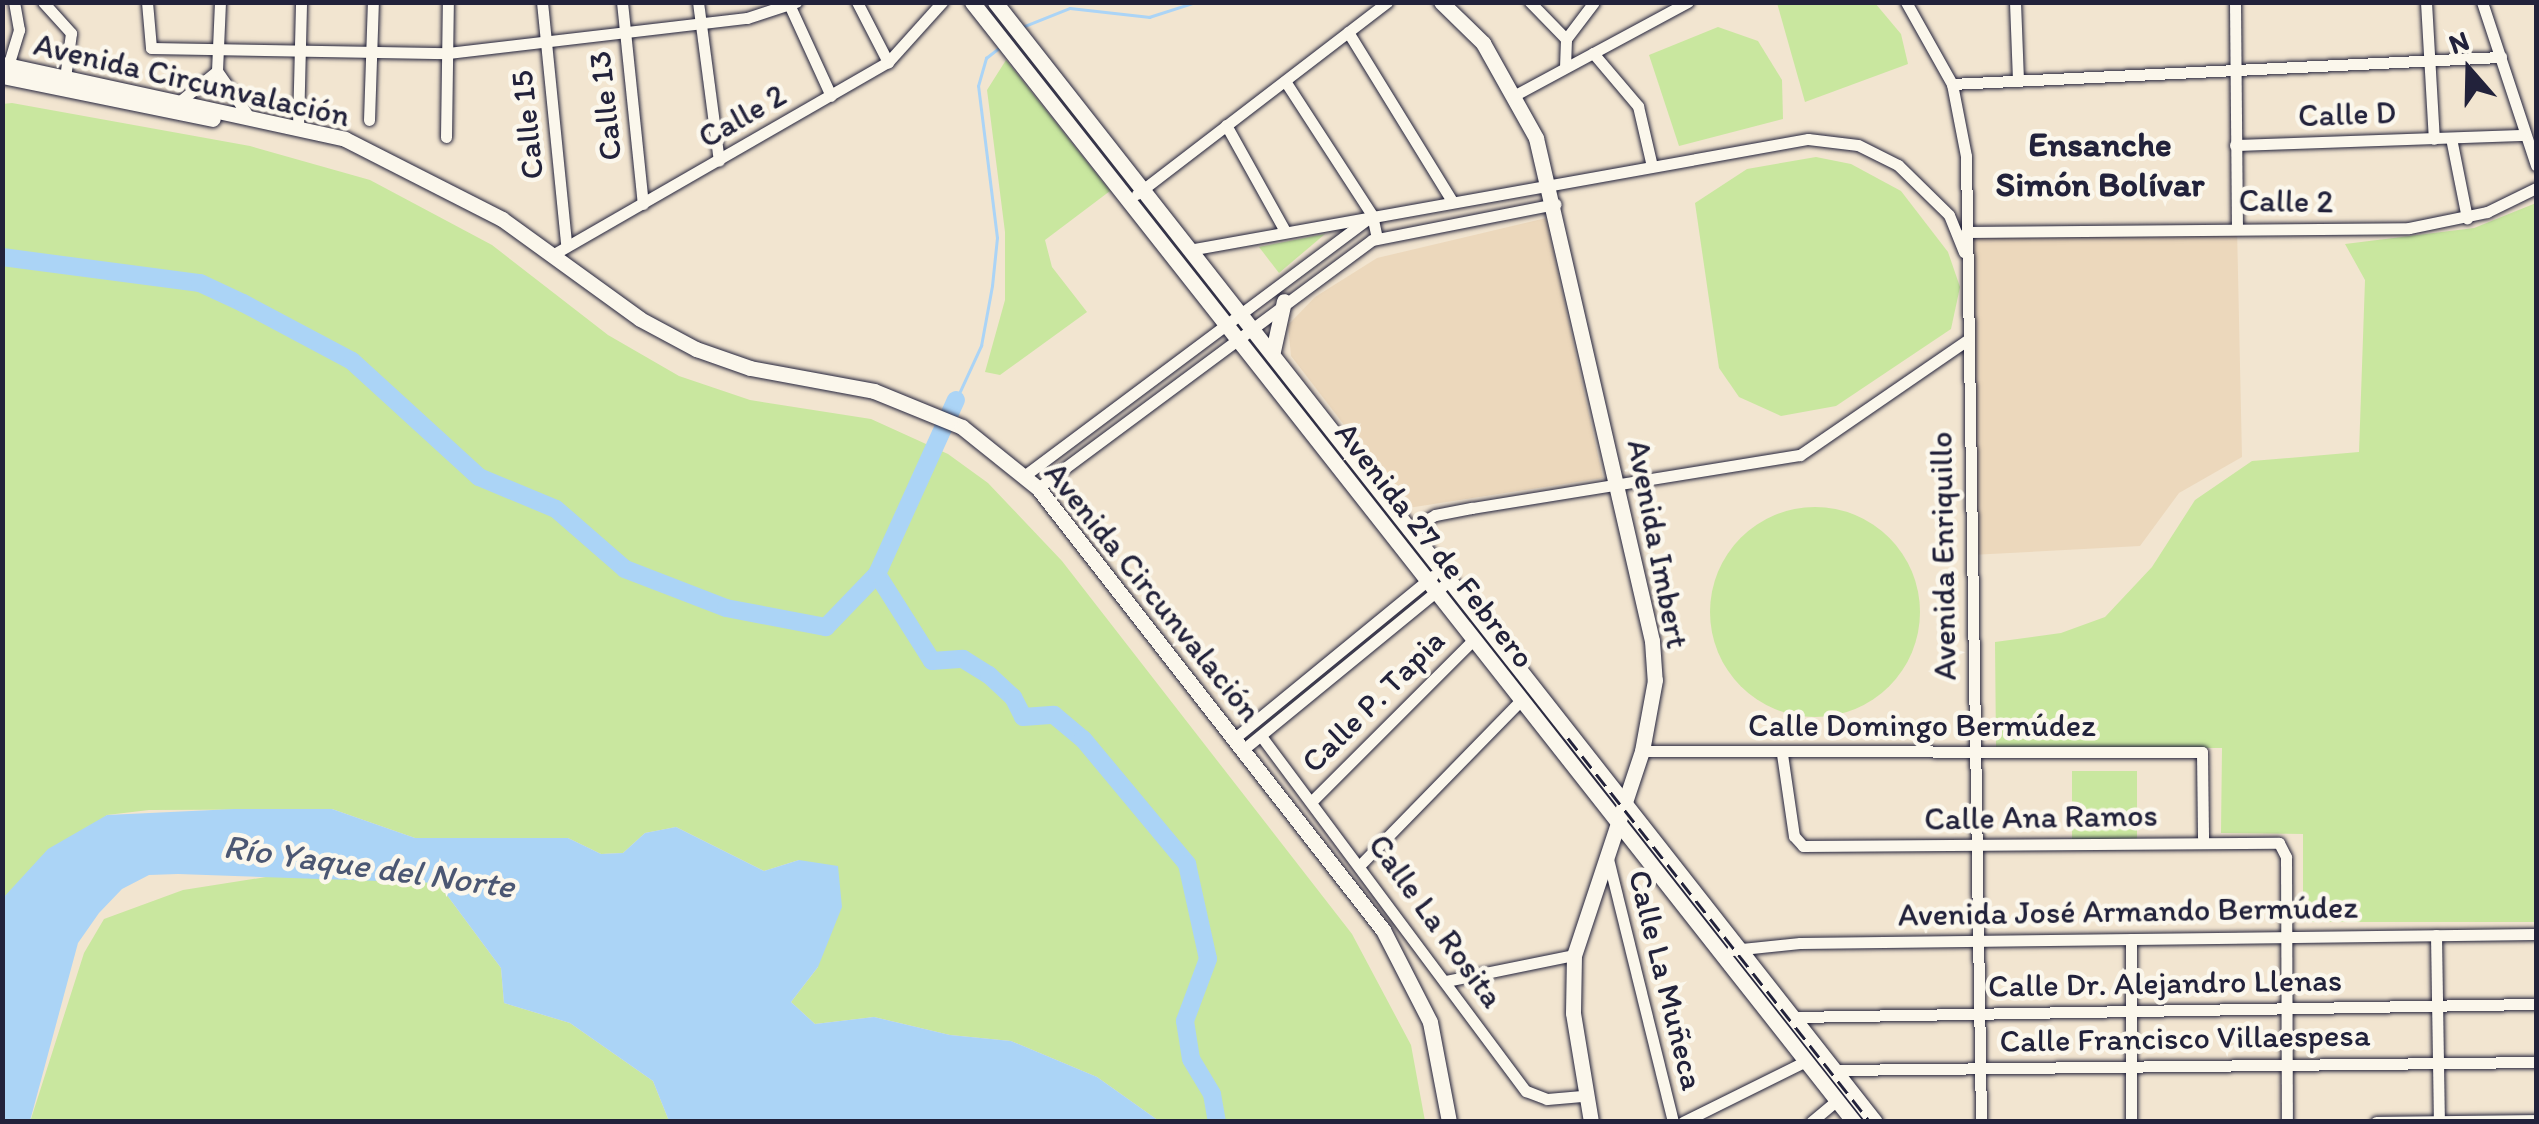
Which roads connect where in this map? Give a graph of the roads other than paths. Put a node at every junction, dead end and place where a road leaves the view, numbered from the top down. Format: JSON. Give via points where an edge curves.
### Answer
{"nodes":[{"id":1,"x":14,"y":2,"type":"edge"},
{"id":2,"x":44,"y":2,"type":"edge"},
{"id":3,"x":147,"y":2,"type":"edge"},
{"id":4,"x":220,"y":2,"type":"edge"},
{"id":5,"x":302,"y":2,"type":"edge"},
{"id":6,"x":373,"y":2,"type":"edge"},
{"id":7,"x":448,"y":2,"type":"edge"},
{"id":8,"x":542,"y":2,"type":"edge"},
{"id":9,"x":622,"y":2,"type":"edge"},
{"id":10,"x":698,"y":2,"type":"edge"},
{"id":11,"x":857,"y":2,"type":"edge"},
{"id":12,"x":972,"y":2,"type":"edge"},
{"id":13,"x":1387,"y":2,"type":"edge"},
{"id":14,"x":1442,"y":2,"type":"edge"},
{"id":15,"x":1530,"y":2,"type":"edge"},
{"id":16,"x":1594,"y":2,"type":"edge"},
{"id":17,"x":1688,"y":2,"type":"edge"},
{"id":18,"x":1906,"y":2,"type":"edge"},
{"id":19,"x":2015,"y":2,"type":"edge"},
{"id":20,"x":2235,"y":2,"type":"edge"},
{"id":21,"x":2426,"y":2,"type":"edge"},
{"id":22,"x":2482,"y":2,"type":"edge"},
{"id":23,"x":941,"y":3,"type":"edge"},
{"id":24,"x":791,"y":4,"type":"edge"},
{"id":25,"x":999,"y":8,"type":"edge"},
{"id":26,"x":700,"y":25,"type":"junction"},
{"id":27,"x":1348,"y":32,"type":"junction"},
{"id":28,"x":626,"y":34,"type":"junction"},
{"id":29,"x":1566,"y":38,"type":"junction"},
{"id":30,"x":546,"y":43,"type":"junction"},
{"id":31,"x":300,"y":52,"type":"junction"},
{"id":32,"x":218,"y":53,"type":"junction"},
{"id":33,"x":372,"y":53,"type":"junction"},
{"id":34,"x":448,"y":53,"type":"junction"},
{"id":35,"x":1593,"y":53,"type":"junction"},
{"id":36,"x":2501,"y":57,"type":"junction"},
{"id":37,"x":2428,"y":61,"type":"junction"},
{"id":38,"x":888,"y":62,"type":"junction"},
{"id":39,"x":1032,"y":64,"type":"junction"},
{"id":40,"x":1565,"y":67,"type":"junction"},
{"id":41,"x":4,"y":69,"type":"edge"},
{"id":42,"x":2234,"y":70,"type":"junction"},
{"id":43,"x":217,"y":71,"type":"junction"},
{"id":44,"x":65,"y":78,"type":"junction"},
{"id":45,"x":1285,"y":81,"type":"junction"},
{"id":46,"x":2018,"y":81,"type":"junction"},
{"id":47,"x":1952,"y":84,"type":"junction"},
{"id":48,"x":1517,"y":94,"type":"junction"},
{"id":49,"x":832,"y":96,"type":"junction"},
{"id":50,"x":179,"y":102,"type":"junction"},
{"id":51,"x":249,"y":117,"type":"junction"},
{"id":52,"x":368,"y":120,"type":"dead end"},
{"id":53,"x":1226,"y":125,"type":"junction"},
{"id":54,"x":298,"y":127,"type":"junction"},
{"id":55,"x":2522,"y":134,"type":"junction"},
{"id":56,"x":446,"y":136,"type":"dead end"},
{"id":57,"x":2451,"y":138,"type":"junction"},
{"id":58,"x":2434,"y":139,"type":"junction"},
{"id":59,"x":2235,"y":146,"type":"junction"},
{"id":60,"x":368,"y":152,"type":"junction"},
{"id":61,"x":719,"y":161,"type":"junction"},
{"id":62,"x":2536,"y":165,"type":"edge"},
{"id":63,"x":1652,"y":166,"type":"junction"},
{"id":64,"x":1550,"y":184,"type":"junction"},
{"id":65,"x":2536,"y":188,"type":"edge"},
{"id":66,"x":1136,"y":194,"type":"junction"},
{"id":67,"x":1452,"y":201,"type":"junction"},
{"id":68,"x":643,"y":204,"type":"junction"},
{"id":69,"x":1555,"y":204,"type":"junction"},
{"id":70,"x":1372,"y":215,"type":"junction"},
{"id":71,"x":2468,"y":218,"type":"junction"},
{"id":72,"x":2237,"y":227,"type":"junction"},
{"id":73,"x":1286,"y":231,"type":"junction"},
{"id":74,"x":1966,"y":232,"type":"junction"},
{"id":75,"x":1376,"y":238,"type":"junction"},
{"id":76,"x":560,"y":248,"type":"junction"},
{"id":77,"x":1189,"y":250,"type":"junction"},
{"id":78,"x":1965,"y":255,"type":"junction"},
{"id":79,"x":1284,"y":301,"type":"junction"},
{"id":80,"x":1240,"y":311,"type":"junction"},
{"id":81,"x":1226,"y":322,"type":"junction"},
{"id":82,"x":1251,"y":325,"type":"junction"},
{"id":83,"x":1236,"y":335,"type":"junction"},
{"id":84,"x":1966,"y":341,"type":"junction"},
{"id":85,"x":1273,"y":351,"type":"junction"},
{"id":86,"x":1024,"y":476,"type":"junction"},
{"id":87,"x":1619,"y":483,"type":"junction"},
{"id":88,"x":1038,"y":488,"type":"junction"},
{"id":89,"x":1408,"y":530,"type":"junction"},
{"id":90,"x":1438,"y":582,"type":"junction"},
{"id":91,"x":1473,"y":640,"type":"junction"},
{"id":92,"x":1520,"y":701,"type":"junction"},
{"id":93,"x":1261,"y":736,"type":"junction"},
{"id":94,"x":1240,"y":742,"type":"junction"},
{"id":95,"x":1642,"y":751,"type":"junction"},
{"id":96,"x":1974,"y":753,"type":"junction"},
{"id":97,"x":1782,"y":754,"type":"junction"},
{"id":98,"x":1312,"y":801,"type":"junction"},
{"id":99,"x":1624,"y":802,"type":"junction"},
{"id":100,"x":1616,"y":822,"type":"junction"},
{"id":101,"x":2203,"y":840,"type":"junction"},
{"id":102,"x":1976,"y":848,"type":"junction"},
{"id":103,"x":1606,"y":851,"type":"junction"},
{"id":104,"x":1361,"y":864,"type":"junction"},
{"id":105,"x":2536,"y":934,"type":"edge"},
{"id":106,"x":2436,"y":935,"type":"junction"},
{"id":107,"x":2286,"y":936,"type":"junction"},
{"id":108,"x":2132,"y":939,"type":"junction"},
{"id":109,"x":1979,"y":940,"type":"junction"},
{"id":110,"x":1739,"y":946,"type":"junction"},
{"id":111,"x":1574,"y":955,"type":"junction"},
{"id":112,"x":1724,"y":956,"type":"junction"},
{"id":113,"x":1446,"y":981,"type":"junction"},
{"id":114,"x":2536,"y":1004,"type":"edge"},
{"id":115,"x":2437,"y":1006,"type":"junction"},
{"id":116,"x":2285,"y":1008,"type":"junction"},
{"id":117,"x":2131,"y":1011,"type":"junction"},
{"id":118,"x":1979,"y":1014,"type":"junction"},
{"id":119,"x":1795,"y":1017,"type":"junction"},
{"id":120,"x":2438,"y":1060,"type":"junction"},
{"id":121,"x":1806,"y":1061,"type":"junction"},
{"id":122,"x":2536,"y":1062,"type":"edge"},
{"id":123,"x":2287,"y":1063,"type":"junction"},
{"id":124,"x":2130,"y":1067,"type":"junction"},
{"id":125,"x":1980,"y":1069,"type":"junction"},
{"id":126,"x":1835,"y":1070,"type":"junction"},
{"id":127,"x":1585,"y":1096,"type":"junction"},
{"id":128,"x":1837,"y":1100,"type":"junction"},
{"id":129,"x":1714,"y":1106,"type":"junction"},
{"id":130,"x":2536,"y":1120,"type":"edge"},
{"id":131,"x":2439,"y":1121,"type":"edge"},
{"id":132,"x":1449,"y":1122,"type":"edge"},
{"id":133,"x":1591,"y":1122,"type":"edge"},
{"id":134,"x":1674,"y":1122,"type":"edge"},
{"id":135,"x":1684,"y":1122,"type":"edge"},
{"id":136,"x":1721,"y":1122,"type":"edge"},
{"id":137,"x":1810,"y":1122,"type":"edge"},
{"id":138,"x":1854,"y":1122,"type":"edge"},
{"id":139,"x":1876,"y":1122,"type":"edge"},
{"id":140,"x":1981,"y":1122,"type":"edge"},
{"id":141,"x":2131,"y":1122,"type":"edge"},
{"id":142,"x":2287,"y":1122,"type":"edge"},
{"id":143,"x":2376,"y":1122,"type":"edge"}],
"edges":[{"from":1,"to":41,"type":"street","via":[[19,30]]},
{"from":2,"to":44,"type":"street","via":[[73,40]]},
{"from":3,"to":32,"type":"street","via":[[148,46]]},
{"from":4,"to":32,"type":"street"},
{"from":5,"to":31,"type":"street"},
{"from":6,"to":33,"type":"street"},
{"from":7,"to":34,"type":"street"},
{"from":8,"to":30,"type":"street","name":"Calle 15"},
{"from":9,"to":28,"type":"street","name":"Calle 13"},
{"from":10,"to":26,"type":"street"},
{"from":11,"to":38,"type":"street"},
{"from":12,"to":39,"type":"main road","name":"Avenida 27 de Febrero"},
{"from":13,"to":27,"type":"street"},
{"from":14,"to":48,"type":"main road","name":"Avenida Imbert","via":[[1483,43]]},
{"from":15,"to":29,"type":"street"},
{"from":16,"to":29,"type":"street"},
{"from":17,"to":35,"type":"street"},
{"from":18,"to":47,"type":"street","name":"Avenida Enriquillo"},
{"from":19,"to":46,"type":"street"},
{"from":20,"to":42,"type":"street"},
{"from":21,"to":37,"type":"street"},
{"from":22,"to":36,"type":"street"},
{"from":23,"to":38,"type":"street","name":"Calle 2"},
{"from":24,"to":26,"type":"street"},
{"from":24,"to":49,"type":"street"},
{"from":25,"to":39,"type":"main road","name":"Avenida 27 de Febrero"},
{"from":26,"to":28,"type":"street"},
{"from":26,"to":61,"type":"street"},
{"from":27,"to":45,"type":"street"},
{"from":27,"to":67,"type":"street"},
{"from":28,"to":30,"type":"street"},
{"from":28,"to":68,"type":"street","name":"Calle 13"},
{"from":29,"to":40,"type":"street"},
{"from":30,"to":34,"type":"street"},
{"from":30,"to":76,"type":"street","name":"Calle 15"},
{"from":31,"to":32,"type":"street"},
{"from":31,"to":33,"type":"street"},
{"from":31,"to":54,"type":"street"},
{"from":32,"to":43,"type":"street"},
{"from":33,"to":34,"type":"street"},
{"from":33,"to":52,"type":"street"},
{"from":34,"to":56,"type":"street"},
{"from":35,"to":40,"type":"street"},
{"from":35,"to":63,"type":"street","via":[[1638,106]]},
{"from":36,"to":37,"type":"street"},
{"from":36,"to":55,"type":"street"},
{"from":37,"to":42,"type":"street"},
{"from":37,"to":58,"type":"street"},
{"from":38,"to":49,"type":"street","name":"Calle 2"},
{"from":39,"to":66,"type":"main road","name":"Avenida 27 de Febrero"},
{"from":40,"to":48,"type":"street"},
{"from":41,"to":44,"type":"main road","name":"Avenida Circunvalación"},
{"from":41,"to":60,"type":"main road","name":"Avenida Circunvalación"},
{"from":42,"to":46,"type":"street"},
{"from":42,"to":59,"type":"street"},
{"from":43,"to":50,"type":"street"},
{"from":43,"to":51,"type":"street"},
{"from":44,"to":50,"type":"main road","name":"Avenida Circunvalación"},
{"from":45,"to":53,"type":"street"},
{"from":45,"to":70,"type":"street"},
{"from":46,"to":47,"type":"street"},
{"from":47,"to":74,"type":"street","name":"Avenida Enriquillo","via":[[1966,156]]},
{"from":48,"to":64,"type":"main road","name":"Avenida Imbert"},
{"from":49,"to":61,"type":"street","name":"Calle 2"},
{"from":50,"to":51,"type":"main road","name":"Avenida Circunvalación"},
{"from":51,"to":54,"type":"main road","name":"Avenida Circunvalación"},
{"from":53,"to":66,"type":"street"},
{"from":53,"to":73,"type":"street"},
{"from":54,"to":60,"type":"main road","name":"Avenida Circunvalación"},
{"from":55,"to":57,"type":"street","name":"Calle D"},
{"from":55,"to":62,"type":"street"},
{"from":57,"to":58,"type":"street","name":"Calle D"},
{"from":57,"to":71,"type":"street"},
{"from":58,"to":59,"type":"street","name":"Calle D"},
{"from":59,"to":72,"type":"street"},
{"from":60,"to":76,"type":"main road","name":"Avenida Circunvalación","via":[[412,168]]},
{"from":61,"to":68,"type":"street","name":"Calle 2"},
{"from":63,"to":64,"type":"street"},
{"from":63,"to":78,"type":"street","via":[[1808,139],[1858,144],[1898,164],[1936,198]]},
{"from":64,"to":67,"type":"street"},
{"from":64,"to":69,"type":"main road","name":"Avenida Imbert"},
{"from":65,"to":71,"type":"street","name":"Calle 2"},
{"from":66,"to":77,"type":"main road","name":"Avenida 27 de Febrero"},
{"from":66,"to":81,"type":"main road","name":"Avenida 27 de Febrero"},
{"from":67,"to":70,"type":"street"},
{"from":68,"to":76,"type":"street","name":"Calle 2"},
{"from":69,"to":75,"type":"street"},
{"from":69,"to":87,"type":"main road","name":"Avenida Imbert"},
{"from":70,"to":73,"type":"street"},
{"from":70,"to":75,"type":"street"},
{"from":70,"to":80,"type":"street"},
{"from":71,"to":72,"type":"street","name":"Calle 2","via":[[2408,228]]},
{"from":72,"to":74,"type":"street","name":"Calle 2"},
{"from":73,"to":77,"type":"street"},
{"from":74,"to":78,"type":"street","name":"Avenida Enriquillo"},
{"from":75,"to":79,"type":"street"},
{"from":76,"to":86,"type":"main road","name":"Avenida Circunvalación","via":[[640,319],[696,349],[912,405],[962,427]]},
{"from":77,"to":80,"type":"main road","name":"Avenida 27 de Febrero"},
{"from":78,"to":84,"type":"street","name":"Avenida Enriquillo"},
{"from":79,"to":82,"type":"street"},
{"from":79,"to":85,"type":"main road"},
{"from":80,"to":81,"type":"street"},
{"from":80,"to":82,"type":"main road","name":"Avenida 27 de Febrero"},
{"from":81,"to":83,"type":"main road","name":"Avenida 27 de Febrero"},
{"from":81,"to":86,"type":"street"},
{"from":82,"to":83,"type":"street"},
{"from":82,"to":85,"type":"main road","name":"Avenida 27 de Febrero"},
{"from":83,"to":88,"type":"street"},
{"from":83,"to":90,"type":"main road","name":"Avenida 27 de Febrero"},
{"from":84,"to":87,"type":"street","via":[[1816,450]]},
{"from":84,"to":96,"type":"street","name":"Avenida Enriquillo"},
{"from":85,"to":89,"type":"main road","name":"Avenida 27 de Febrero"},
{"from":86,"to":88,"type":"main road","name":"Avenida Circunvalación"},
{"from":87,"to":89,"type":"street","via":[[1435,515]]},
{"from":87,"to":95,"type":"main road","name":"Avenida Imbert","via":[[1654,668]]},
{"from":88,"to":94,"type":"main road","name":"Avenida Circunvalación"},
{"from":89,"to":90,"type":"main road","name":"Avenida 27 de Febrero"},
{"from":90,"to":91,"type":"main road","name":"Avenida 27 de Febrero"},
{"from":90,"to":93,"type":"street"},
{"from":90,"to":94,"type":"street"},
{"from":90,"to":99,"type":"main road","name":"Avenida 27 de Febrero"},
{"from":91,"to":92,"type":"main road","name":"Avenida 27 de Febrero"},
{"from":91,"to":98,"type":"street","name":"Calle P. Tapia"},
{"from":92,"to":100,"type":"main road","name":"Avenida 27 de Febrero"},
{"from":92,"to":104,"type":"street"},
{"from":93,"to":94,"type":"street"},
{"from":93,"to":98,"type":"street","name":"Calle La Rosita"},
{"from":94,"to":132,"type":"main road","name":"Avenida Circunvalación","via":[[1374,917],[1416,987],[1439,1055]]},
{"from":95,"to":97,"type":"street","name":"Calle Domingo Bermúdez"},
{"from":95,"to":99,"type":"main road","name":"Avenida Imbert"},
{"from":96,"to":97,"type":"street","name":"Calle Domingo Bermúdez"},
{"from":96,"to":101,"type":"street","name":"Calle Domingo Bermúdez","via":[[2202,752]]},
{"from":96,"to":102,"type":"street","name":"Avenida Enriquillo"},
{"from":97,"to":102,"type":"street","name":"Calle Ana Ramos","via":[[1800,845]]},
{"from":98,"to":104,"type":"street","name":"Calle La Rosita"},
{"from":99,"to":100,"type":"main road","name":"Avenida Imbert"},
{"from":99,"to":110,"type":"main road","name":"Avenida 27 de Febrero"},
{"from":100,"to":103,"type":"main road","name":"Avenida Imbert"},
{"from":100,"to":112,"type":"main road","name":"Avenida 27 de Febrero"},
{"from":101,"to":102,"type":"street","name":"Calle Ana Ramos"},
{"from":101,"to":107,"type":"street","name":"Calle Ana Ramos","via":[[2269,840],[2282,847]]},
{"from":102,"to":109,"type":"street","name":"Avenida Enriquillo"},
{"from":103,"to":111,"type":"main road","name":"Avenida Imbert"},
{"from":103,"to":134,"type":"street","name":"Calle La Muñeca"},
{"from":104,"to":113,"type":"street","name":"Calle La Rosita"},
{"from":105,"to":106,"type":"street","name":"Avenida José Armando Bermúdez"},
{"from":106,"to":107,"type":"street","name":"Avenida José Armando Bermúdez"},
{"from":106,"to":115,"type":"street"},
{"from":107,"to":108,"type":"street","name":"Avenida José Armando Bermúdez"},
{"from":107,"to":116,"type":"street"},
{"from":108,"to":109,"type":"street","name":"Avenida José Armando Bermúdez"},
{"from":108,"to":117,"type":"street"},
{"from":109,"to":110,"type":"street","name":"Avenida José Armando Bermúdez"},
{"from":109,"to":118,"type":"street","name":"Avenida Enriquillo"},
{"from":110,"to":112,"type":"street"},
{"from":110,"to":119,"type":"main road","name":"Avenida 27 de Febrero"},
{"from":111,"to":113,"type":"street"},
{"from":111,"to":127,"type":"main road","name":"Avenida Imbert","via":[[1573,1014]]},
{"from":112,"to":121,"type":"main road","name":"Avenida 27 de Febrero"},
{"from":113,"to":127,"type":"street","name":"Calle La Rosita","via":[[1526,1092],[1547,1099]]},
{"from":114,"to":115,"type":"street","name":"Calle Dr. Alejandro Llenas"},
{"from":115,"to":116,"type":"street","name":"Calle Dr. Alejandro Llenas"},
{"from":115,"to":120,"type":"street"},
{"from":116,"to":117,"type":"street","name":"Calle Dr. Alejandro Llenas"},
{"from":116,"to":123,"type":"street"},
{"from":117,"to":118,"type":"street","name":"Calle Dr. Alejandro Llenas"},
{"from":117,"to":124,"type":"street"},
{"from":118,"to":119,"type":"street","name":"Calle Dr. Alejandro Llenas"},
{"from":118,"to":125,"type":"street","name":"Avenida Enriquillo"},
{"from":119,"to":126,"type":"main road","name":"Avenida 27 de Febrero"},
{"from":120,"to":122,"type":"street","name":"Calle Francisco Villaespesa"},
{"from":120,"to":123,"type":"street","name":"Calle Francisco Villaespesa"},
{"from":120,"to":131,"type":"street"},
{"from":121,"to":128,"type":"main road","name":"Avenida 27 de Febrero"},
{"from":121,"to":129,"type":"street"},
{"from":123,"to":124,"type":"street","name":"Calle Francisco Villaespesa"},
{"from":123,"to":142,"type":"street"},
{"from":124,"to":125,"type":"street","name":"Calle Francisco Villaespesa"},
{"from":124,"to":141,"type":"street"},
{"from":125,"to":126,"type":"street","name":"Calle Francisco Villaespesa"},
{"from":125,"to":140,"type":"street","name":"Avenida Enriquillo"},
{"from":126,"to":139,"type":"main road","name":"Avenida 27 de Febrero"},
{"from":127,"to":133,"type":"main road","name":"Avenida Imbert"},
{"from":128,"to":137,"type":"street"},
{"from":128,"to":138,"type":"main road","name":"Avenida 27 de Febrero"},
{"from":129,"to":135,"type":"street"},
{"from":129,"to":136,"type":"street"},
{"from":130,"to":131,"type":"street"},
{"from":131,"to":143,"type":"street"}]}
